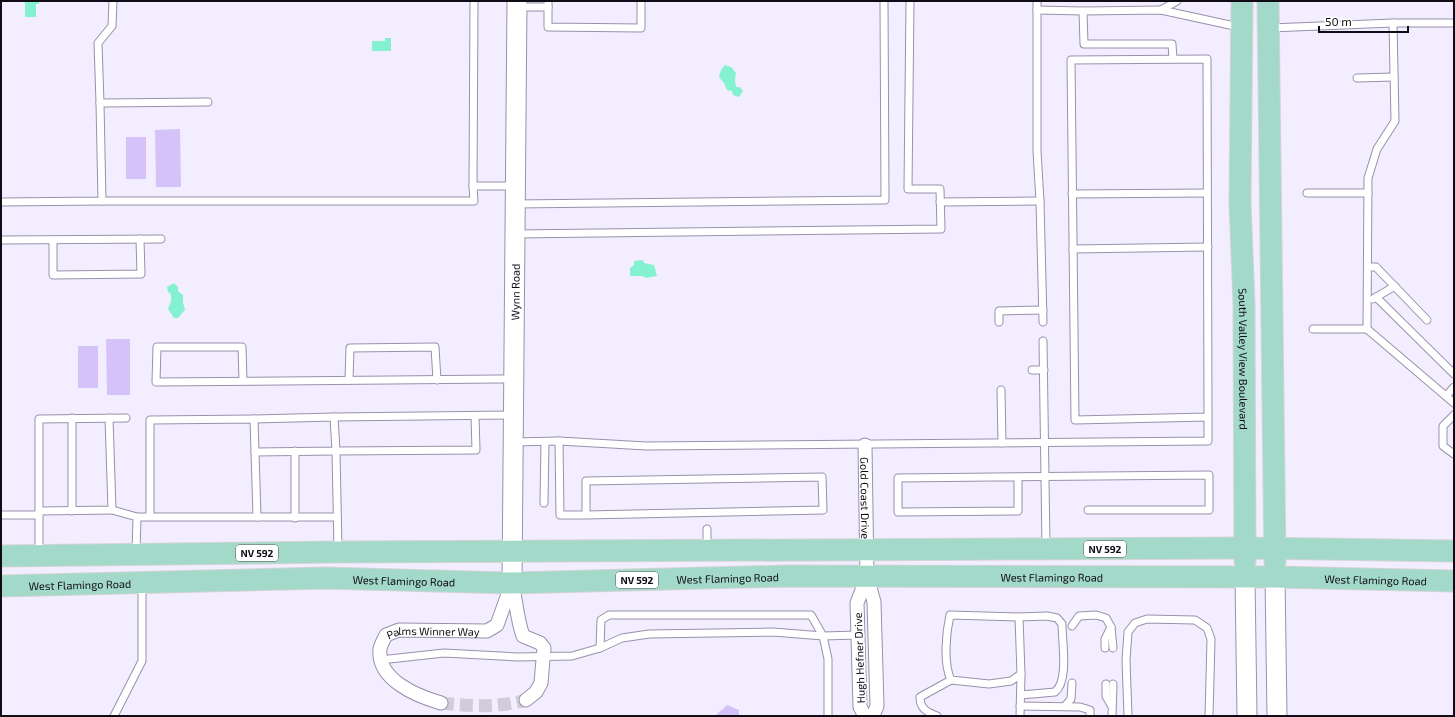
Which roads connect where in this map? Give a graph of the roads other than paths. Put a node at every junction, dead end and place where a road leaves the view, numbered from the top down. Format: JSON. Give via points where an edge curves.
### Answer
{"nodes":[{"id":1,"x":113,"y":1,"type":"edge"},
{"id":2,"x":474,"y":1,"type":"edge"},
{"id":3,"x":641,"y":1,"type":"edge"},
{"id":4,"x":884,"y":1,"type":"edge"},
{"id":5,"x":910,"y":1,"type":"edge"},
{"id":6,"x":1037,"y":1,"type":"edge"},
{"id":7,"x":1178,"y":1,"type":"edge"},
{"id":8,"x":1242,"y":1,"type":"edge"},
{"id":9,"x":1268,"y":1,"type":"edge"},
{"id":10,"x":517,"y":4,"type":"edge"},
{"id":11,"x":548,"y":4,"type":"edge"},
{"id":12,"x":1037,"y":10,"type":"junction"},
{"id":13,"x":1161,"y":10,"type":"junction"},
{"id":14,"x":1083,"y":11,"type":"junction"},
{"id":15,"x":1393,"y":23,"type":"junction"},
{"id":16,"x":1454,"y":23,"type":"edge"},
{"id":17,"x":1242,"y":28,"type":"junction"},
{"id":18,"x":1268,"y":28,"type":"junction"},
{"id":19,"x":1173,"y":59,"type":"junction"},
{"id":20,"x":1394,"y":77,"type":"junction"},
{"id":21,"x":1357,"y":78,"type":"dead end"},
{"id":22,"x":208,"y":102,"type":"dead end"},
{"id":23,"x":100,"y":104,"type":"junction"},
{"id":24,"x":473,"y":186,"type":"junction"},
{"id":25,"x":1208,"y":193,"type":"junction"},
{"id":26,"x":1306,"y":193,"type":"dead end"},
{"id":27,"x":1368,"y":193,"type":"junction"},
{"id":28,"x":1072,"y":194,"type":"junction"},
{"id":29,"x":515,"y":195,"type":"junction"},
{"id":30,"x":102,"y":201,"type":"junction"},
{"id":31,"x":1,"y":202,"type":"edge"},
{"id":32,"x":940,"y":202,"type":"junction"},
{"id":33,"x":1040,"y":202,"type":"junction"},
{"id":34,"x":515,"y":234,"type":"junction"},
{"id":35,"x":140,"y":239,"type":"junction"},
{"id":36,"x":161,"y":239,"type":"dead end"},
{"id":37,"x":1,"y":240,"type":"edge"},
{"id":38,"x":53,"y":240,"type":"junction"},
{"id":39,"x":1208,"y":247,"type":"junction"},
{"id":40,"x":1073,"y":249,"type":"junction"},
{"id":41,"x":1368,"y":267,"type":"junction"},
{"id":42,"x":1396,"y":286,"type":"junction"},
{"id":43,"x":1376,"y":298,"type":"junction"},
{"id":44,"x":1367,"y":303,"type":"junction"},
{"id":45,"x":1042,"y":310,"type":"junction"},
{"id":46,"x":1427,"y":320,"type":"dead end"},
{"id":47,"x":999,"y":322,"type":"dead end"},
{"id":48,"x":1043,"y":322,"type":"dead end"},
{"id":49,"x":1313,"y":329,"type":"dead end"},
{"id":50,"x":1367,"y":329,"type":"junction"},
{"id":51,"x":1043,"y":340,"type":"dead end"},
{"id":52,"x":1032,"y":370,"type":"dead end"},
{"id":53,"x":1044,"y":370,"type":"junction"},
{"id":54,"x":1454,"y":374,"type":"edge"},
{"id":55,"x":514,"y":379,"type":"junction"},
{"id":56,"x":349,"y":380,"type":"junction"},
{"id":57,"x":437,"y":380,"type":"junction"},
{"id":58,"x":243,"y":381,"type":"junction"},
{"id":59,"x":1454,"y":387,"type":"edge"},
{"id":60,"x":1001,"y":390,"type":"dead end"},
{"id":61,"x":1446,"y":396,"type":"junction"},
{"id":62,"x":1454,"y":403,"type":"edge"},
{"id":63,"x":514,"y":415,"type":"junction"},
{"id":64,"x":1454,"y":415,"type":"edge"},
{"id":65,"x":475,"y":416,"type":"junction"},
{"id":66,"x":334,"y":417,"type":"junction"},
{"id":67,"x":1208,"y":417,"type":"junction"},
{"id":68,"x":72,"y":418,"type":"junction"},
{"id":69,"x":109,"y":418,"type":"junction"},
{"id":70,"x":126,"y":418,"type":"dead end"},
{"id":71,"x":254,"y":419,"type":"junction"},
{"id":72,"x":559,"y":441,"type":"junction"},
{"id":73,"x":514,"y":442,"type":"junction"},
{"id":74,"x":545,"y":442,"type":"junction"},
{"id":75,"x":1002,"y":443,"type":"junction"},
{"id":76,"x":1044,"y":443,"type":"junction"},
{"id":77,"x":865,"y":445,"type":"junction"},
{"id":78,"x":295,"y":451,"type":"junction"},
{"id":79,"x":336,"y":451,"type":"junction"},
{"id":80,"x":255,"y":452,"type":"junction"},
{"id":81,"x":1454,"y":454,"type":"edge"},
{"id":82,"x":1018,"y":477,"type":"junction"},
{"id":83,"x":1044,"y":477,"type":"junction"},
{"id":84,"x":544,"y":503,"type":"dead end"},
{"id":85,"x":112,"y":510,"type":"junction"},
{"id":86,"x":1088,"y":510,"type":"dead end"},
{"id":87,"x":72,"y":511,"type":"junction"},
{"id":88,"x":39,"y":513,"type":"junction"},
{"id":89,"x":1,"y":515,"type":"edge"},
{"id":90,"x":586,"y":515,"type":"junction"},
{"id":91,"x":137,"y":517,"type":"junction"},
{"id":92,"x":150,"y":517,"type":"junction"},
{"id":93,"x":257,"y":517,"type":"junction"},
{"id":94,"x":337,"y":517,"type":"junction"},
{"id":95,"x":295,"y":518,"type":"junction"},
{"id":96,"x":707,"y":529,"type":"dead end"},
{"id":97,"x":1245,"y":548,"type":"junction"},
{"id":98,"x":1274,"y":548,"type":"junction"},
{"id":99,"x":1046,"y":549,"type":"junction"},
{"id":100,"x":866,"y":551,"type":"junction"},
{"id":101,"x":1454,"y":551,"type":"edge"},
{"id":102,"x":338,"y":552,"type":"junction"},
{"id":103,"x":513,"y":552,"type":"junction"},
{"id":104,"x":707,"y":552,"type":"junction"},
{"id":105,"x":238,"y":553,"type":"junction"},
{"id":106,"x":136,"y":554,"type":"junction"},
{"id":107,"x":1,"y":556,"type":"edge"},
{"id":108,"x":39,"y":556,"type":"junction"},
{"id":109,"x":866,"y":577,"type":"junction"},
{"id":110,"x":1275,"y":577,"type":"junction"},
{"id":111,"x":1245,"y":578,"type":"junction"},
{"id":112,"x":1454,"y":581,"type":"edge"},
{"id":113,"x":142,"y":582,"type":"junction"},
{"id":114,"x":512,"y":583,"type":"junction"},
{"id":115,"x":1,"y":586,"type":"edge"},
{"id":116,"x":28,"y":586,"type":"junction"},
{"id":117,"x":1019,"y":617,"type":"junction"},
{"id":118,"x":1072,"y":626,"type":"dead end"},
{"id":119,"x":858,"y":635,"type":"junction"},
{"id":120,"x":823,"y":636,"type":"junction"},
{"id":121,"x":600,"y":648,"type":"junction"},
{"id":122,"x":1109,"y":648,"type":"dead end"},
{"id":123,"x":544,"y":657,"type":"junction"},
{"id":124,"x":380,"y":660,"type":"junction"},
{"id":125,"x":1021,"y":674,"type":"junction"},
{"id":126,"x":951,"y":680,"type":"junction"},
{"id":127,"x":1072,"y":683,"type":"dead end"},
{"id":128,"x":1109,"y":684,"type":"dead end"},
{"id":129,"x":1021,"y":695,"type":"junction"},
{"id":130,"x":526,"y":700,"type":"tunnel mouth"},
{"id":131,"x":441,"y":703,"type":"tunnel mouth"},
{"id":132,"x":1020,"y":706,"type":"junction"},
{"id":133,"x":1065,"y":706,"type":"junction"},
{"id":134,"x":114,"y":716,"type":"edge"},
{"id":135,"x":828,"y":716,"type":"edge"},
{"id":136,"x":865,"y":716,"type":"edge"},
{"id":137,"x":873,"y":716,"type":"edge"},
{"id":138,"x":937,"y":716,"type":"edge"},
{"id":139,"x":1020,"y":716,"type":"edge"},
{"id":140,"x":1090,"y":716,"type":"edge"},
{"id":141,"x":1112,"y":716,"type":"edge"},
{"id":142,"x":1128,"y":716,"type":"edge"},
{"id":143,"x":1209,"y":716,"type":"edge"},
{"id":144,"x":1247,"y":716,"type":"edge"},
{"id":145,"x":1277,"y":716,"type":"edge"}],
"edges":[{"from":1,"to":23,"type":"lane","via":[[112,26],[98,43]]},
{"from":2,"to":24,"type":"lane"},
{"from":3,"to":11,"type":"lane","via":[[641,28],[548,27]]},
{"from":4,"to":29,"type":"lane","via":[[885,200]]},
{"from":5,"to":32,"type":"lane","via":[[908,189],[940,189]]},
{"from":6,"to":12,"type":"lane"},
{"from":7,"to":13,"type":"lane"},
{"from":8,"to":17,"type":"main road","name":"South Valley View Boulevard"},
{"from":9,"to":18,"type":"main road"},
{"from":10,"to":11,"type":"lane"},
{"from":10,"to":29,"type":"street","name":"Wynn Road"},
{"from":12,"to":14,"type":"lane"},
{"from":12,"to":33,"type":"lane","via":[[1037,152]]},
{"from":13,"to":14,"type":"lane"},
{"from":13,"to":17,"type":"lane"},
{"from":14,"to":19,"type":"lane","via":[[1084,44],[1172,44]]},
{"from":15,"to":16,"type":"lane"},
{"from":15,"to":18,"type":"lane"},
{"from":15,"to":20,"type":"lane"},
{"from":17,"to":18,"type":"main road"},
{"from":17,"to":97,"type":"main road","name":"South Valley View Boulevard","via":[[1240,202],[1244,304]]},
{"from":18,"to":98,"type":"main road"},
{"from":19,"to":25,"type":"lane","via":[[1207,59]]},
{"from":19,"to":28,"type":"lane","via":[[1071,60]]},
{"from":20,"to":21,"type":"lane"},
{"from":20,"to":27,"type":"lane","via":[[1395,121],[1377,149],[1368,178]]},
{"from":22,"to":23,"type":"lane"},
{"from":23,"to":30,"type":"lane"},
{"from":24,"to":29,"type":"lane"},
{"from":24,"to":30,"type":"lane","via":[[474,201]]},
{"from":25,"to":28,"type":"lane"},
{"from":25,"to":39,"type":"lane"},
{"from":26,"to":27,"type":"lane"},
{"from":27,"to":41,"type":"lane"},
{"from":28,"to":40,"type":"lane"},
{"from":29,"to":34,"type":"street","name":"Wynn Road"},
{"from":30,"to":31,"type":"lane"},
{"from":32,"to":33,"type":"lane"},
{"from":32,"to":34,"type":"lane","via":[[941,229]]},
{"from":33,"to":45,"type":"lane"},
{"from":34,"to":55,"type":"street","name":"Wynn Road"},
{"from":35,"to":36,"type":"lane"},
{"from":35,"to":38,"type":"lane"},
{"from":35,"to":38,"type":"lane","via":[[141,274],[53,275]]},
{"from":37,"to":38,"type":"lane"},
{"from":39,"to":40,"type":"lane"},
{"from":39,"to":67,"type":"lane"},
{"from":40,"to":67,"type":"lane","via":[[1075,420]]},
{"from":41,"to":42,"type":"lane","via":[[1376,267]]},
{"from":41,"to":44,"type":"lane"},
{"from":42,"to":43,"type":"lane"},
{"from":42,"to":46,"type":"lane"},
{"from":43,"to":44,"type":"lane"},
{"from":43,"to":54,"type":"lane"},
{"from":44,"to":50,"type":"lane"},
{"from":45,"to":47,"type":"lane","via":[[999,311]]},
{"from":45,"to":48,"type":"lane"},
{"from":49,"to":50,"type":"lane"},
{"from":50,"to":61,"type":"lane"},
{"from":51,"to":53,"type":"lane"},
{"from":52,"to":53,"type":"lane"},
{"from":53,"to":76,"type":"lane"},
{"from":55,"to":57,"type":"lane"},
{"from":55,"to":63,"type":"street","name":"Wynn Road"},
{"from":56,"to":57,"type":"lane"},
{"from":56,"to":57,"type":"lane","via":[[350,348],[436,348]]},
{"from":56,"to":58,"type":"lane"},
{"from":58,"to":58,"type":"lane","via":[[156,382],[157,347],[242,347]]},
{"from":59,"to":61,"type":"lane"},
{"from":60,"to":75,"type":"lane"},
{"from":61,"to":62,"type":"lane"},
{"from":63,"to":65,"type":"lane"},
{"from":63,"to":73,"type":"street","name":"Wynn Road"},
{"from":64,"to":81,"type":"lane","via":[[1443,426],[1443,446]]},
{"from":65,"to":66,"type":"lane"},
{"from":65,"to":79,"type":"lane","via":[[476,450]]},
{"from":66,"to":71,"type":"lane"},
{"from":66,"to":79,"type":"lane"},
{"from":67,"to":76,"type":"lane","via":[[1208,442]]},
{"from":68,"to":69,"type":"lane"},
{"from":68,"to":87,"type":"lane"},
{"from":68,"to":88,"type":"lane","via":[[39,419]]},
{"from":69,"to":70,"type":"lane"},
{"from":69,"to":85,"type":"lane"},
{"from":71,"to":80,"type":"lane"},
{"from":71,"to":92,"type":"lane","via":[[150,420]]},
{"from":72,"to":74,"type":"lane"},
{"from":72,"to":77,"type":"lane","via":[[646,446]]},
{"from":72,"to":90,"type":"lane","via":[[560,515]]},
{"from":73,"to":74,"type":"lane"},
{"from":73,"to":103,"type":"street","name":"Wynn Road"},
{"from":74,"to":84,"type":"lane"},
{"from":75,"to":76,"type":"lane"},
{"from":75,"to":77,"type":"lane"},
{"from":76,"to":83,"type":"lane"},
{"from":77,"to":100,"type":"street","name":"Gold Coast Drive"},
{"from":78,"to":79,"type":"lane"},
{"from":78,"to":80,"type":"lane"},
{"from":78,"to":95,"type":"lane"},
{"from":79,"to":94,"type":"lane"},
{"from":80,"to":93,"type":"lane"},
{"from":82,"to":82,"type":"lane","via":[[1018,511],[898,512],[898,478]]},
{"from":82,"to":83,"type":"lane"},
{"from":83,"to":86,"type":"lane","via":[[1209,475],[1209,510]]},
{"from":83,"to":99,"type":"lane"},
{"from":85,"to":87,"type":"lane"},
{"from":85,"to":91,"type":"lane"},
{"from":87,"to":88,"type":"lane"},
{"from":88,"to":89,"type":"lane"},
{"from":88,"to":108,"type":"lane"},
{"from":90,"to":90,"type":"lane","via":[[823,510],[822,477],[586,481]]},
{"from":91,"to":92,"type":"lane"},
{"from":91,"to":106,"type":"lane"},
{"from":92,"to":93,"type":"lane"},
{"from":93,"to":95,"type":"lane"},
{"from":94,"to":95,"type":"lane"},
{"from":94,"to":102,"type":"lane"},
{"from":96,"to":104,"type":"lane"},
{"from":97,"to":98,"type":"main road","number":"NV 592"},
{"from":97,"to":99,"type":"main road","number":"NV 592"},
{"from":97,"to":111,"type":"main road","name":"South Valley View Boulevard"},
{"from":98,"to":101,"type":"main road","number":"NV 592"},
{"from":98,"to":110,"type":"main road"},
{"from":99,"to":100,"type":"main road","number":"NV 592"},
{"from":100,"to":104,"type":"main road","number":"NV 592"},
{"from":100,"to":109,"type":"street","name":"Hugh Hefner Drive"},
{"from":102,"to":103,"type":"main road","number":"NV 592"},
{"from":102,"to":105,"type":"main road","number":"NV 592"},
{"from":103,"to":104,"type":"main road","number":"NV 592"},
{"from":103,"to":114,"type":"street","name":"Wynn Road"},
{"from":105,"to":106,"type":"main road","number":"NV 592"},
{"from":105,"to":113,"type":"main road","via":[[201,568],[150,570]]},
{"from":106,"to":108,"type":"main road","number":"NV 592"},
{"from":106,"to":116,"type":"main road","via":[[135,563],[125,569],[82,570]]},
{"from":107,"to":108,"type":"main road","number":"NV 592"},
{"from":109,"to":111,"type":"main road","name":"West Flamingo Road","number":"NV 592"},
{"from":109,"to":114,"type":"main road","name":"West Flamingo Road","number":"NV 592","via":[[787,576]]},
{"from":109,"to":119,"type":"street","name":"Hugh Hefner Drive","via":[[857,603]]},
{"from":109,"to":137,"type":"street","name":"Hugh Hefner Drive","via":[[874,602],[877,706]]},
{"from":110,"to":111,"type":"main road","name":"West Flamingo Road","number":"NV 592"},
{"from":110,"to":112,"type":"main road","name":"West Flamingo Road","number":"NV 592"},
{"from":110,"to":145,"type":"street"},
{"from":111,"to":144,"type":"street","name":"South Valley View Boulevard"},
{"from":113,"to":114,"type":"main road","name":"West Flamingo Road","number":"NV 592","via":[[325,578]]},
{"from":113,"to":116,"type":"main road","name":"West Flamingo Road","number":"NV 592"},
{"from":113,"to":134,"type":"lane","via":[[142,661]]},
{"from":114,"to":123,"type":"street","via":[[518,622],[523,636],[540,643],[544,648]]},
{"from":114,"to":124,"type":"street","name":"Palms Winner Way","via":[[496,625],[487,631],[399,630],[386,635],[380,648]]},
{"from":115,"to":116,"type":"main road","name":"West Flamingo Road","number":"NV 592"},
{"from":117,"to":125,"type":"lane"},
{"from":117,"to":126,"type":"lane","via":[[950,615],[946,634]]},
{"from":117,"to":129,"type":"lane","via":[[1047,616],[1057,618],[1062,624],[1063,679],[1059,689],[1055,692]]},
{"from":118,"to":122,"type":"lane","via":[[1079,616],[1096,615],[1106,618],[1111,627],[1105,640]]},
{"from":119,"to":120,"type":"lane"},
{"from":119,"to":136,"type":"street","name":"Hugh Hefner Drive","via":[[860,707]]},
{"from":120,"to":121,"type":"lane","via":[[773,632],[649,634],[622,638]]},
{"from":120,"to":121,"type":"lane","via":[[811,615],[609,615],[601,620]]},
{"from":120,"to":135,"type":"lane","via":[[828,659]]},
{"from":121,"to":123,"type":"lane","via":[[572,656]]},
{"from":123,"to":124,"type":"lane","via":[[444,653]]},
{"from":123,"to":130,"type":"street","via":[[541,683],[536,692]]},
{"from":124,"to":131,"type":"street","name":"Palms Winner Way","via":[[397,682],[414,693]]},
{"from":125,"to":126,"type":"lane","via":[[1011,681],[989,684]]},
{"from":125,"to":129,"type":"lane"},
{"from":126,"to":138,"type":"lane","via":[[920,697],[922,707],[928,713]]},
{"from":127,"to":133,"type":"lane","via":[[1071,699]]},
{"from":128,"to":141,"type":"lane"},
{"from":129,"to":132,"type":"lane"},
{"from":132,"to":133,"type":"lane"},
{"from":132,"to":139,"type":"lane"},
{"from":133,"to":140,"type":"lane","via":[[1090,710]]},
{"from":142,"to":143,"type":"lane","via":[[1128,632],[1136,624],[1147,619],[1195,620],[1207,628],[1211,640]]}]}
